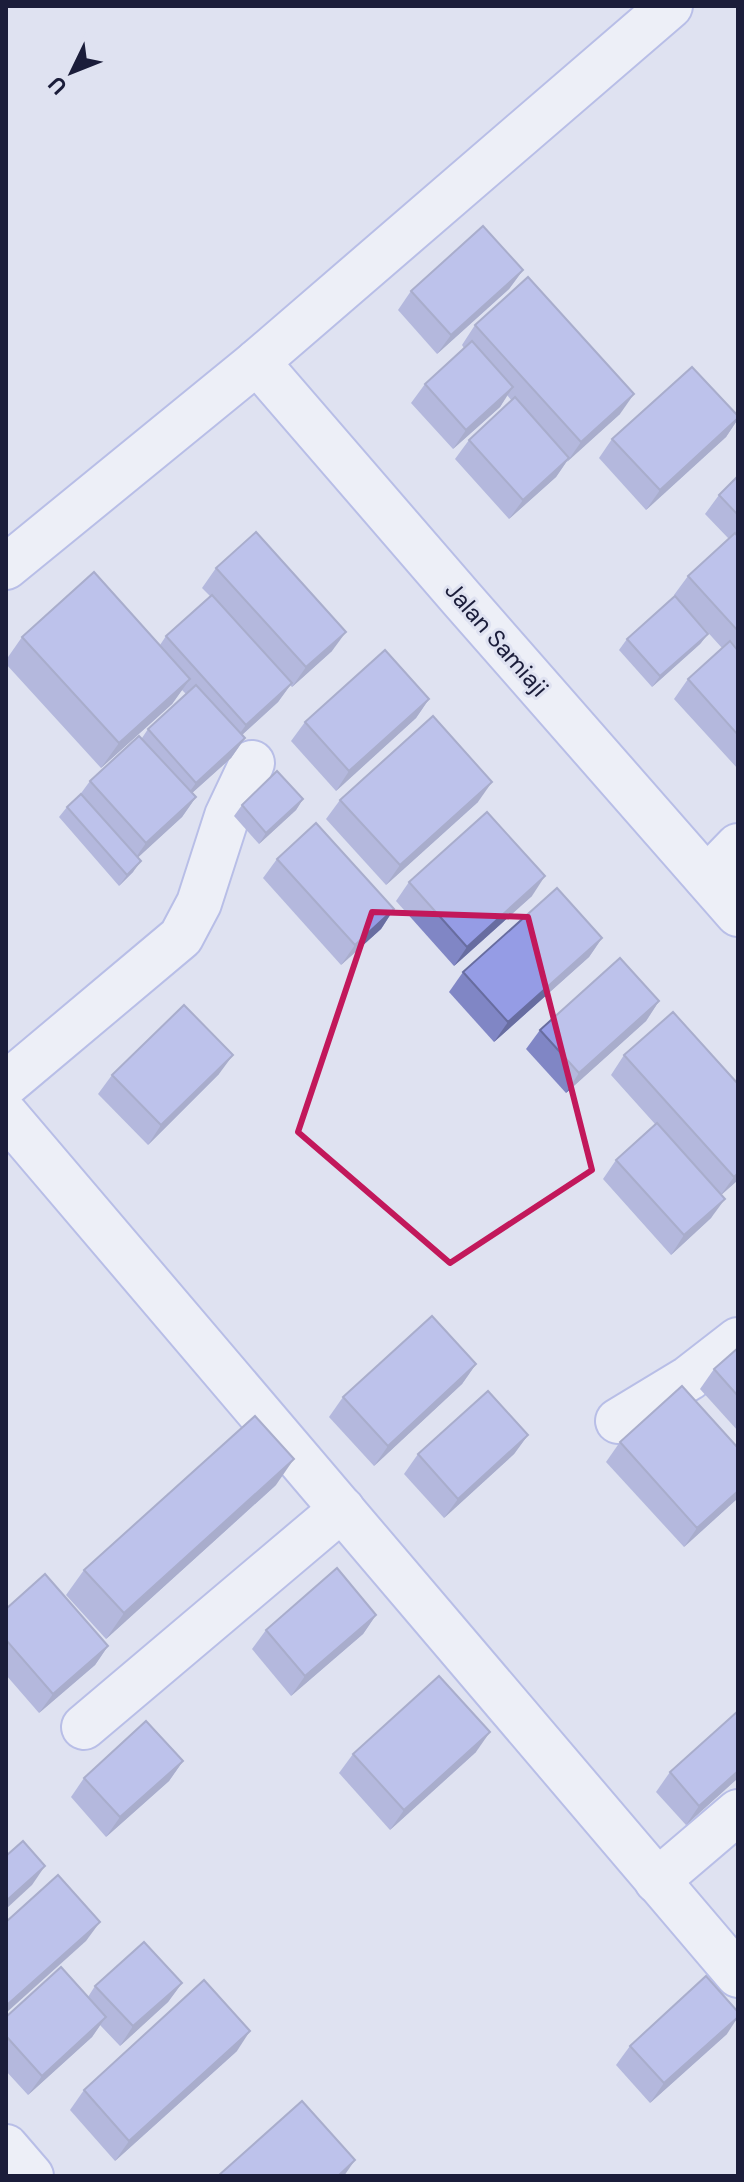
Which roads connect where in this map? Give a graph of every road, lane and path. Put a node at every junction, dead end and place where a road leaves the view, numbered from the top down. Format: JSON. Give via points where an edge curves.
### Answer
{"nodes":[{"id":1,"x":670,"y":6,"type":"edge"},
{"id":2,"x":257,"y":362,"type":"junction"},
{"id":3,"x":6,"y":567,"type":"edge"},
{"id":4,"x":252,"y":763,"type":"dead end"},
{"id":5,"x":738,"y":846,"type":"edge"},
{"id":6,"x":707,"y":878,"type":"junction"},
{"id":7,"x":738,"y":914,"type":"edge"},
{"id":8,"x":6,"y":1084,"type":"edge"},
{"id":9,"x":6,"y":1115,"type":"edge"},
{"id":10,"x":738,"y":1340,"type":"edge"},
{"id":11,"x":618,"y":1421,"type":"dead end"},
{"id":12,"x":342,"y":1509,"type":"junction"},
{"id":13,"x":84,"y":1727,"type":"dead end"},
{"id":14,"x":738,"y":1812,"type":"edge"},
{"id":15,"x":657,"y":1881,"type":"junction"},
{"id":16,"x":738,"y":1975,"type":"edge"},
{"id":17,"x":6,"y":2147,"type":"edge"},
{"id":18,"x":31,"y":2176,"type":"edge"}],
"edges":[{"from":1,"to":2,"type":"street"},
{"from":2,"to":3,"type":"street"},
{"from":2,"to":6,"type":"street","name":"Jalan Samiaji"},
{"from":4,"to":8,"type":"street","via":[[181,937]]},
{"from":5,"to":6,"type":"street"},
{"from":6,"to":7,"type":"street","name":"Jalan Samiaji"},
{"from":9,"to":12,"type":"street"},
{"from":10,"to":11,"type":"street","via":[[689,1378]]},
{"from":12,"to":13,"type":"street"},
{"from":12,"to":15,"type":"street"},
{"from":14,"to":15,"type":"street"},
{"from":15,"to":16,"type":"street"},
{"from":17,"to":18,"type":"street"}]}
